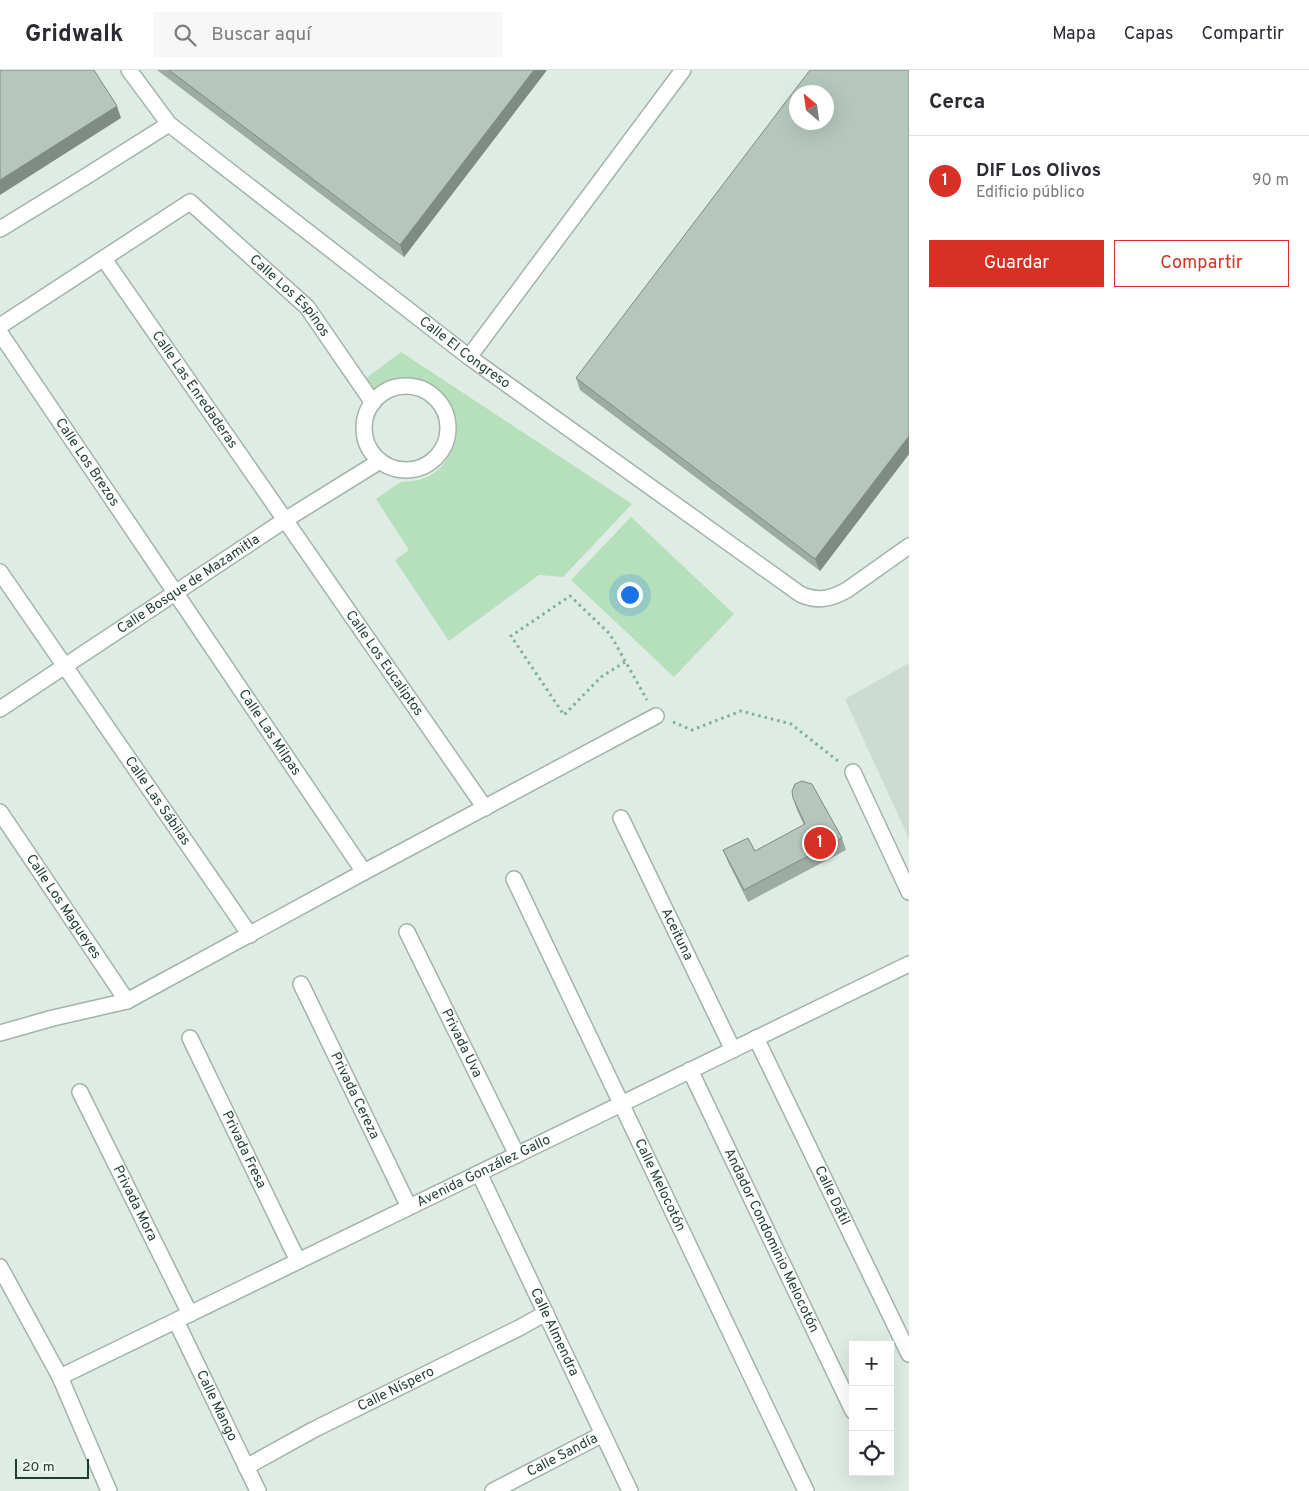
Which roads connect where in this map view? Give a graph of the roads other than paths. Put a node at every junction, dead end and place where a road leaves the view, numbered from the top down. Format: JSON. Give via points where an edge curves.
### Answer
{"nodes":[{"id":1,"x":129,"y":70,"type":"edge"},
{"id":2,"x":684,"y":70,"type":"edge"},
{"id":3,"x":169,"y":124,"type":"junction"},
{"id":4,"x":0,"y":229,"type":"edge"},
{"id":5,"x":104,"y":259,"type":"junction"},
{"id":6,"x":0,"y":326,"type":"edge"},
{"id":7,"x":0,"y":333,"type":"edge"},
{"id":8,"x":469,"y":357,"type":"junction"},
{"id":9,"x":373,"y":403,"type":"junction"},
{"id":10,"x":380,"y":461,"type":"junction"},
{"id":11,"x":285,"y":520,"type":"junction"},
{"id":12,"x":909,"y":537,"type":"edge"},
{"id":13,"x":903,"y":550,"type":"edge"},
{"id":14,"x":0,"y":572,"type":"edge"},
{"id":15,"x":175,"y":593,"type":"junction"},
{"id":16,"x":64,"y":666,"type":"junction"},
{"id":17,"x":0,"y":709,"type":"edge"},
{"id":18,"x":656,"y":716,"type":"road end"},
{"id":19,"x":853,"y":772,"type":"road end"},
{"id":20,"x":485,"y":808,"type":"junction"},
{"id":21,"x":0,"y":812,"type":"edge"},
{"id":22,"x":621,"y":818,"type":"dead end"},
{"id":23,"x":364,"y":872,"type":"junction"},
{"id":24,"x":514,"y":879,"type":"dead end"},
{"id":25,"x":909,"y":892,"type":"edge"},
{"id":26,"x":407,"y":932,"type":"dead end"},
{"id":27,"x":250,"y":934,"type":"junction"},
{"id":28,"x":909,"y":964,"type":"edge"},
{"id":29,"x":301,"y":984,"type":"dead end"},
{"id":30,"x":127,"y":1001,"type":"junction"},
{"id":31,"x":0,"y":1033,"type":"edge"},
{"id":32,"x":190,"y":1038,"type":"dead end"},
{"id":33,"x":756,"y":1038,"type":"junction"},
{"id":34,"x":733,"y":1050,"type":"junction"},
{"id":35,"x":690,"y":1070,"type":"junction"},
{"id":36,"x":80,"y":1092,"type":"dead end"},
{"id":37,"x":622,"y":1104,"type":"junction"},
{"id":38,"x":517,"y":1155,"type":"junction"},
{"id":39,"x":479,"y":1173,"type":"junction"},
{"id":40,"x":409,"y":1207,"type":"junction"},
{"id":41,"x":298,"y":1261,"type":"junction"},
{"id":42,"x":0,"y":1267,"type":"edge"},
{"id":43,"x":546,"y":1313,"type":"junction"},
{"id":44,"x":190,"y":1314,"type":"junction"},
{"id":45,"x":176,"y":1321,"type":"junction"},
{"id":46,"x":909,"y":1354,"type":"edge"},
{"id":47,"x":60,"y":1377,"type":"junction"},
{"id":48,"x":849,"y":1403,"type":"edge"},
{"id":49,"x":603,"y":1434,"type":"junction"},
{"id":50,"x":246,"y":1467,"type":"junction"},
{"id":51,"x":110,"y":1491,"type":"edge"},
{"id":52,"x":258,"y":1491,"type":"edge"},
{"id":53,"x":493,"y":1491,"type":"edge"},
{"id":54,"x":630,"y":1491,"type":"edge"},
{"id":55,"x":806,"y":1491,"type":"edge"}],
"edges":[{"from":1,"to":3,"type":"street","name":"Calle El Congreso"},
{"from":2,"to":8,"type":"street"},
{"from":3,"to":4,"type":"street"},
{"from":3,"to":8,"type":"street","name":"Calle El Congreso"},
{"from":5,"to":6,"type":"street"},
{"from":5,"to":9,"type":"street","name":"Calle Los Espinos","via":[[190,202],[307,307]]},
{"from":5,"to":11,"type":"street","name":"Calle Las Enredaderas"},
{"from":7,"to":15,"type":"street","name":"Calle Los Brezos"},
{"from":8,"to":13,"type":"street","name":"Calle El Congreso","via":[[800,594],[819,600],[837,596]]},
{"from":9,"to":10,"type":"street","via":[[366,417],[364,433],[369,449]]},
{"from":9,"to":10,"type":"street","via":[[386,392],[403,387],[418,388],[432,395],[443,408],[448,424],[447,440],[440,454],[427,465],[411,470],[394,469]]},
{"from":10,"to":11,"type":"street","name":"Calle Bosque de Mazamitla"},
{"from":11,"to":15,"type":"street","name":"Calle Bosque de Mazamitla"},
{"from":11,"to":20,"type":"street","name":"Calle Los Eucaliptos"},
{"from":12,"to":13,"type":"street"},
{"from":14,"to":16,"type":"street","name":"Calle Las Sábilas"},
{"from":15,"to":16,"type":"street","name":"Calle Bosque de Mazamitla"},
{"from":15,"to":23,"type":"street","name":"Calle Las Milpas"},
{"from":16,"to":17,"type":"street","name":"Calle Bosque de Mazamitla"},
{"from":16,"to":27,"type":"street","name":"Calle Las Sábilas"},
{"from":18,"to":20,"type":"street"},
{"from":19,"to":25,"type":"street"},
{"from":20,"to":23,"type":"street"},
{"from":21,"to":30,"type":"street","name":"Calle Los Magueyes"},
{"from":22,"to":34,"type":"street","name":"Aceituna"},
{"from":23,"to":27,"type":"street"},
{"from":24,"to":37,"type":"street","name":"Calle Melocotón"},
{"from":26,"to":38,"type":"street","name":"Privada Uva"},
{"from":27,"to":30,"type":"street"},
{"from":28,"to":33,"type":"street","name":"Avenida González Gallo"},
{"from":29,"to":40,"type":"street","name":"Privada Cereza"},
{"from":30,"to":31,"type":"street"},
{"from":32,"to":41,"type":"street","name":"Privada Fresa"},
{"from":33,"to":34,"type":"street","name":"Avenida González Gallo"},
{"from":33,"to":46,"type":"street","name":"Calle Dátil"},
{"from":34,"to":35,"type":"street","name":"Avenida González Gallo"},
{"from":35,"to":37,"type":"street","name":"Avenida González Gallo"},
{"from":35,"to":48,"type":"street","name":"Andador Condominio Melocotón"},
{"from":36,"to":44,"type":"street","name":"Privada Mora"},
{"from":37,"to":38,"type":"street","name":"Avenida González Gallo"},
{"from":37,"to":55,"type":"street","name":"Calle Melocotón"},
{"from":38,"to":39,"type":"street","name":"Avenida González Gallo"},
{"from":39,"to":40,"type":"street","name":"Avenida González Gallo"},
{"from":39,"to":43,"type":"street","name":"Calle Almendra"},
{"from":40,"to":41,"type":"street","name":"Avenida González Gallo"},
{"from":41,"to":44,"type":"street","name":"Avenida González Gallo"},
{"from":42,"to":47,"type":"street"},
{"from":43,"to":49,"type":"street","name":"Calle Almendra"},
{"from":43,"to":50,"type":"street","name":"Calle Níspero"},
{"from":44,"to":45,"type":"street","name":"Avenida González Gallo"},
{"from":45,"to":47,"type":"street","name":"Avenida González Gallo"},
{"from":45,"to":50,"type":"street","name":"Calle Mango"},
{"from":47,"to":51,"type":"street"},
{"from":49,"to":53,"type":"street","name":"Calle Sandía"},
{"from":49,"to":54,"type":"street","name":"Calle Almendra"},
{"from":50,"to":52,"type":"street","name":"Calle Mango"}]}
